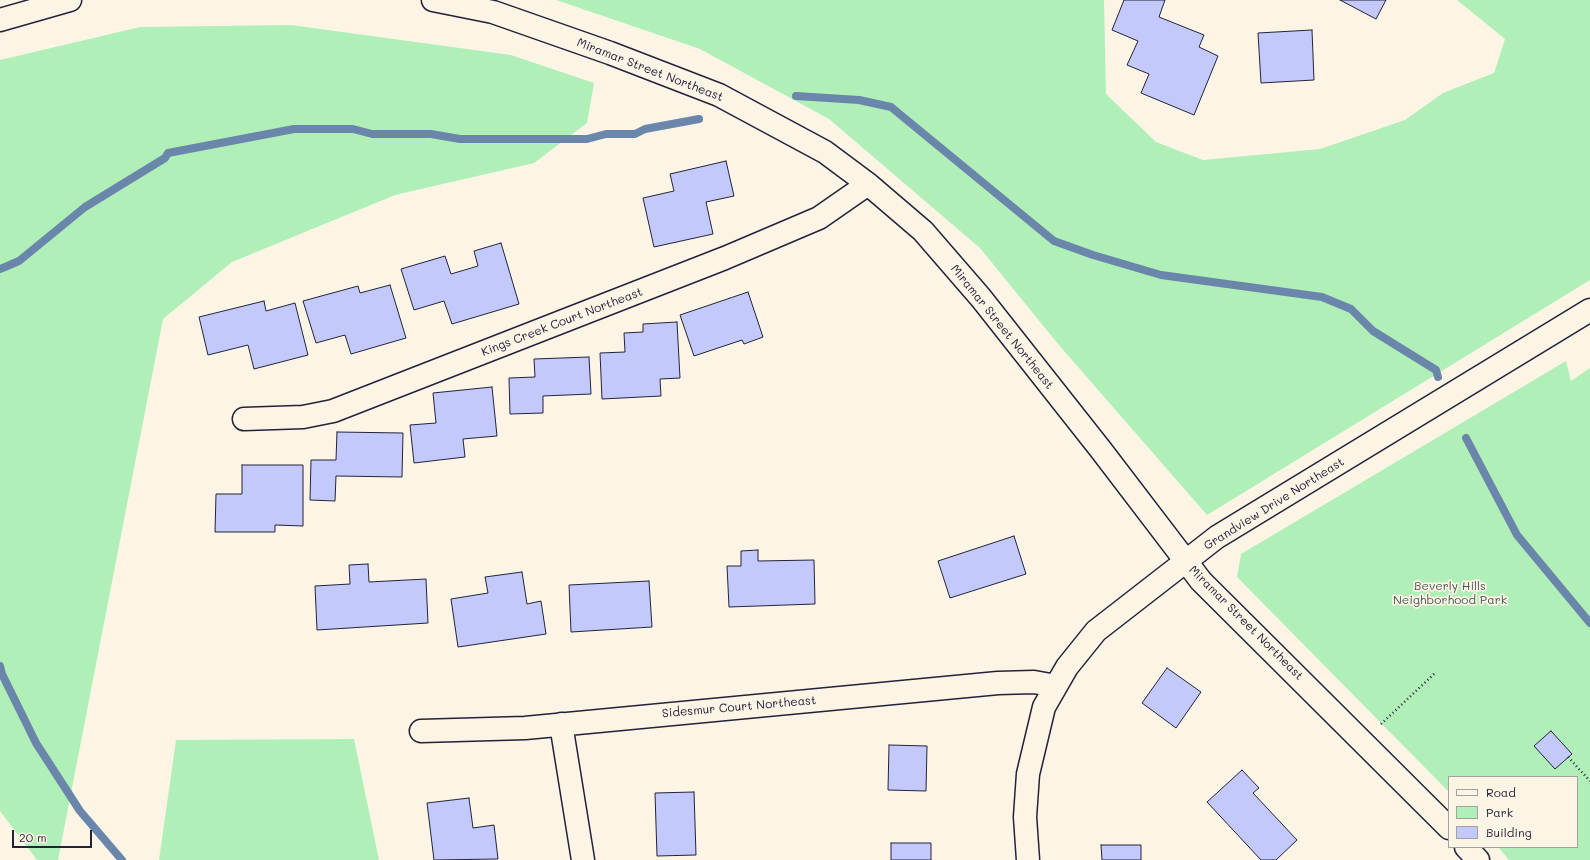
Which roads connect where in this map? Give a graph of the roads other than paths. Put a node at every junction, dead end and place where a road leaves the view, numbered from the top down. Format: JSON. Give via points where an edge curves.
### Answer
{"nodes":[{"id":1,"x":70,"y":0,"type":"edge"},
{"id":2,"x":433,"y":0,"type":"edge"},
{"id":3,"x":0,"y":20,"type":"edge"},
{"id":4,"x":868,"y":184,"type":"junction"},
{"id":5,"x":1590,"y":310,"type":"edge"},
{"id":6,"x":244,"y":419,"type":"dead end"},
{"id":7,"x":1186,"y":562,"type":"junction"},
{"id":8,"x":1056,"y":686,"type":"junction"},
{"id":9,"x":561,"y":724,"type":"junction"},
{"id":10,"x":421,"y":731,"type":"dead end"},
{"id":11,"x":1448,"y":827,"type":"edge"},
{"id":12,"x":1467,"y":848,"type":"edge"},
{"id":13,"x":583,"y":860,"type":"edge"},
{"id":14,"x":1028,"y":860,"type":"edge"},
{"id":15,"x":1478,"y":860,"type":"edge"}],
"edges":[{"from":1,"to":3,"type":"street"},
{"from":2,"to":4,"type":"street","name":"Miramar Street Northeast","via":[[493,12],[610,52],[719,95],[825,152]]},
{"from":4,"to":6,"type":"street","name":"Kings Creek Court Northeast","via":[[819,218],[725,258],[333,411],[303,417]]},
{"from":4,"to":7,"type":"street","name":"Miramar Street Northeast","via":[[923,232],[981,298]]},
{"from":5,"to":7,"type":"street","name":"Grandview Drive Northeast","via":[[1217,537]]},
{"from":7,"to":8,"type":"street","name":"Grandview Drive Northeast","via":[[1096,632],[1067,667]]},
{"from":7,"to":11,"type":"street","name":"Miramar Street Northeast","via":[[1201,581]]},
{"from":8,"to":9,"type":"street","name":"Sidesmur Court Northeast","via":[[1034,682],[998,683]]},
{"from":8,"to":14,"type":"street","name":"Grandview Drive Northeast","via":[[1044,707],[1028,774],[1024,817]]},
{"from":9,"to":10,"type":"street","name":"Sidesmur Court Northeast","via":[[525,728]]},
{"from":9,"to":13,"type":"street"},
{"from":12,"to":15,"type":"street"}]}
